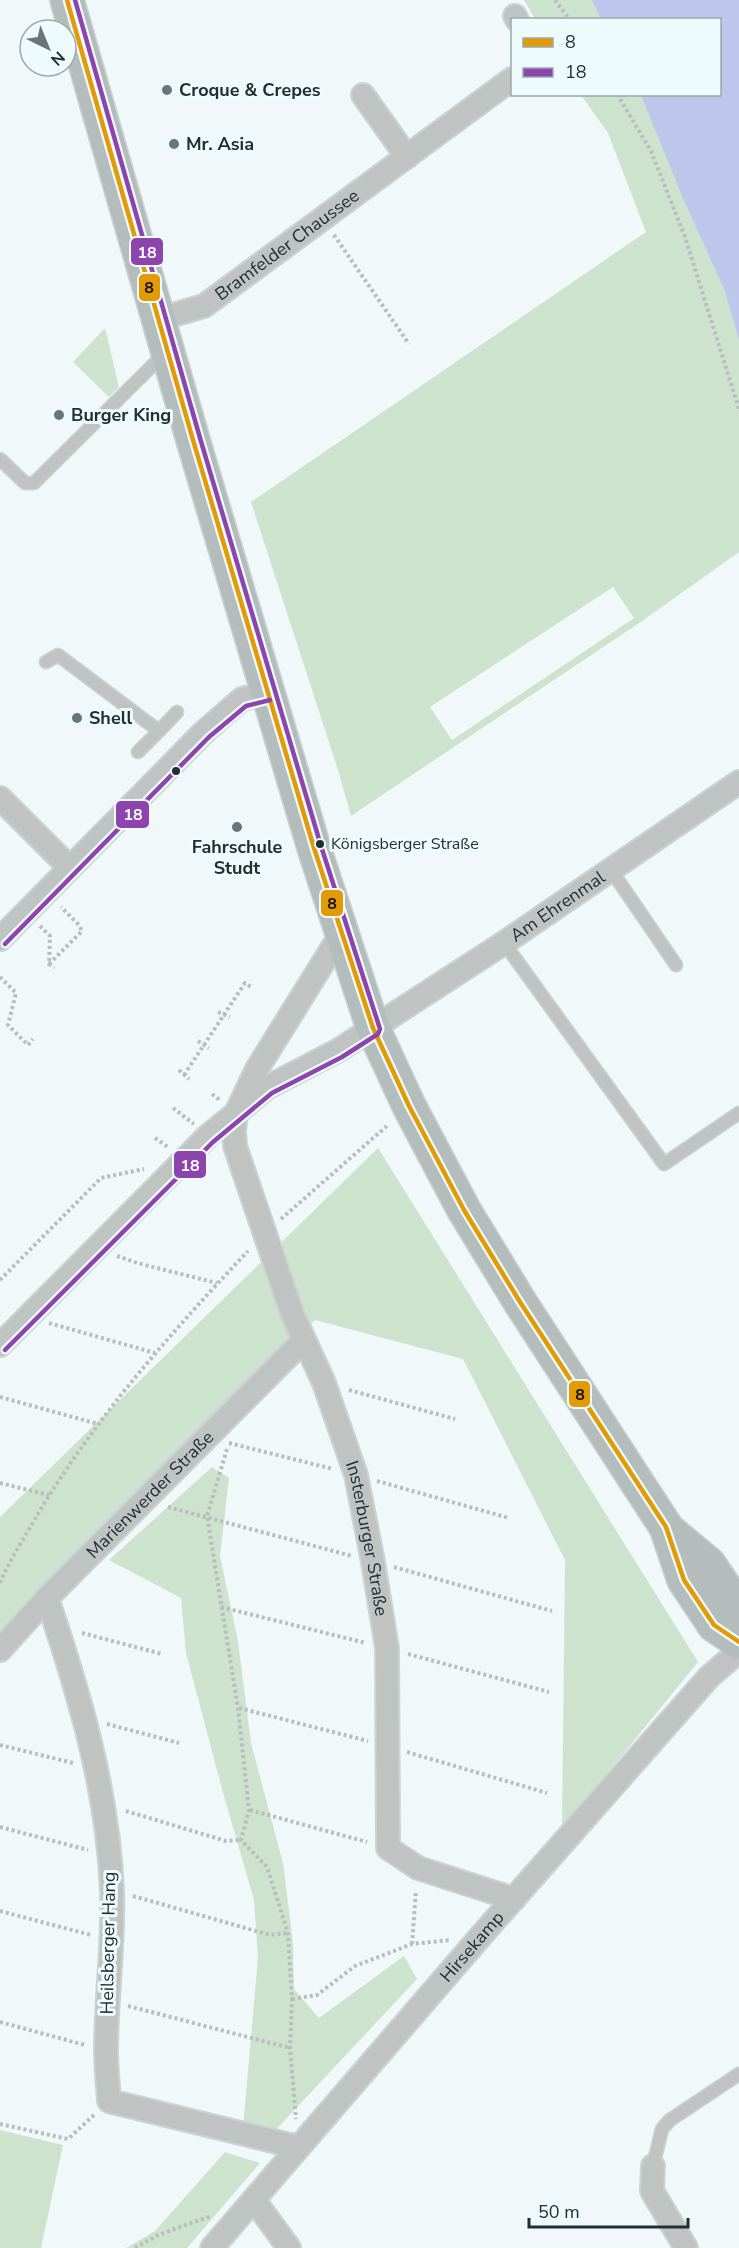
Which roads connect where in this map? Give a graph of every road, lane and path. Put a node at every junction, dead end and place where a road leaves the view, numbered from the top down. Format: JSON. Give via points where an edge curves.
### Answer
{"nodes":[{"id":1,"x":67,"y":0,"type":"edge"},
{"id":2,"x":555,"y":0,"type":"edge"},
{"id":3,"x":568,"y":18,"type":"edge"},
{"id":4,"x":511,"y":81,"type":"edge"},
{"id":5,"x":363,"y":95,"type":"dead end"},
{"id":6,"x":618,"y":96,"type":"edge"},
{"id":7,"x":407,"y":157,"type":"junction"},
{"id":8,"x":323,"y":219,"type":"junction"},
{"id":9,"x":159,"y":319,"type":"junction"},
{"id":10,"x":409,"y":344,"type":"dead end"},
{"id":11,"x":169,"y":350,"type":"junction"},
{"id":12,"x":739,"y":409,"type":"edge"},
{"id":13,"x":0,"y":459,"type":"edge"},
{"id":14,"x":46,"y":662,"type":"dead end"},
{"id":15,"x":268,"y":693,"type":"junction"},
{"id":16,"x":177,"y":712,"type":"dead end"},
{"id":17,"x":159,"y":731,"type":"junction"},
{"id":18,"x":138,"y":752,"type":"dead end"},
{"id":19,"x":739,"y":782,"type":"edge"},
{"id":20,"x":0,"y":798,"type":"edge"},
{"id":21,"x":69,"y":868,"type":"junction"},
{"id":22,"x":611,"y":870,"type":"junction"},
{"id":23,"x":46,"y":892,"type":"junction"},
{"id":24,"x":26,"y":912,"type":"junction"},
{"id":25,"x":341,"y":934,"type":"junction"},
{"id":26,"x":0,"y":939,"type":"edge"},
{"id":27,"x":504,"y":944,"type":"junction"},
{"id":28,"x":49,"y":964,"type":"junction"},
{"id":29,"x":676,"y":965,"type":"dead end"},
{"id":30,"x":54,"y":968,"type":"dead end"},
{"id":31,"x":0,"y":977,"type":"edge"},
{"id":32,"x":237,"y":983,"type":"dead end"},
{"id":33,"x":242,"y":987,"type":"junction"},
{"id":34,"x":251,"y":987,"type":"dead end"},
{"id":35,"x":218,"y":1012,"type":"dead end"},
{"id":36,"x":224,"y":1015,"type":"junction"},
{"id":37,"x":230,"y":1017,"type":"dead end"},
{"id":38,"x":373,"y":1028,"type":"junction"},
{"id":39,"x":33,"y":1039,"type":"dead end"},
{"id":40,"x":198,"y":1041,"type":"dead end"},
{"id":41,"x":204,"y":1044,"type":"junction"},
{"id":42,"x":209,"y":1048,"type":"dead end"},
{"id":43,"x":178,"y":1070,"type":"dead end"},
{"id":44,"x":184,"y":1075,"type":"junction"},
{"id":45,"x":189,"y":1079,"type":"dead end"},
{"id":46,"x":409,"y":1107,"type":"junction"},
{"id":47,"x":236,"y":1113,"type":"junction"},
{"id":48,"x":739,"y":1113,"type":"edge"},
{"id":49,"x":183,"y":1161,"type":"junction"},
{"id":50,"x":266,"y":1232,"type":"junction"},
{"id":51,"x":100,"y":1244,"type":"junction"},
{"id":52,"x":0,"y":1280,"type":"edge"},
{"id":53,"x":217,"y":1283,"type":"junction"},
{"id":54,"x":36,"y":1309,"type":"junction"},
{"id":55,"x":303,"y":1341,"type":"junction"},
{"id":56,"x":0,"y":1345,"type":"edge"},
{"id":57,"x":155,"y":1353,"type":"junction"},
{"id":58,"x":324,"y":1383,"type":"junction"},
{"id":59,"x":0,"y":1397,"type":"edge"},
{"id":60,"x":455,"y":1419,"type":"dead end"},
{"id":61,"x":98,"y":1424,"type":"junction"},
{"id":62,"x":232,"y":1434,"type":"dead end"},
{"id":63,"x":0,"y":1483,"type":"edge"},
{"id":64,"x":49,"y":1495,"type":"junction"},
{"id":65,"x":666,"y":1527,"type":"junction"},
{"id":66,"x":0,"y":1568,"type":"edge"},
{"id":67,"x":6,"y":1569,"type":"junction"},
{"id":68,"x":0,"y":1583,"type":"edge"},
{"id":69,"x":47,"y":1598,"type":"junction"},
{"id":70,"x":739,"y":1609,"type":"edge"},
{"id":71,"x":57,"y":1626,"type":"junction"},
{"id":72,"x":739,"y":1642,"type":"edge"},
{"id":73,"x":0,"y":1650,"type":"edge"},
{"id":74,"x":739,"y":1652,"type":"edge"},
{"id":75,"x":162,"y":1654,"type":"dead end"},
{"id":76,"x":85,"y":1718,"type":"junction"},
{"id":77,"x":179,"y":1743,"type":"dead end"},
{"id":78,"x":0,"y":1745,"type":"edge"},
{"id":79,"x":97,"y":1769,"type":"junction"},
{"id":80,"x":104,"y":1805,"type":"junction"},
{"id":81,"x":249,"y":1810,"type":"junction"},
{"id":82,"x":0,"y":1827,"type":"edge"},
{"id":83,"x":241,"y":1840,"type":"junction"},
{"id":84,"x":388,"y":1848,"type":"junction"},
{"id":85,"x":109,"y":1855,"type":"junction"},
{"id":86,"x":418,"y":1868,"type":"junction"},
{"id":87,"x":112,"y":1891,"type":"junction"},
{"id":88,"x":514,"y":1899,"type":"junction"},
{"id":89,"x":0,"y":1911,"type":"edge"},
{"id":90,"x":288,"y":1933,"type":"junction"},
{"id":91,"x":480,"y":1937,"type":"junction"},
{"id":92,"x":112,"y":1941,"type":"junction"},
{"id":93,"x":412,"y":1944,"type":"junction"},
{"id":94,"x":292,"y":1999,"type":"junction"},
{"id":95,"x":109,"y":2001,"type":"junction"},
{"id":96,"x":0,"y":2022,"type":"edge"},
{"id":97,"x":290,"y":2048,"type":"junction"},
{"id":98,"x":106,"y":2050,"type":"junction"},
{"id":99,"x":739,"y":2074,"type":"edge"},
{"id":100,"x":109,"y":2101,"type":"junction"},
{"id":101,"x":0,"y":2124,"type":"edge"},
{"id":102,"x":298,"y":2147,"type":"junction"},
{"id":103,"x":653,"y":2166,"type":"joint"},
{"id":104,"x":254,"y":2200,"type":"junction"},
{"id":105,"x":212,"y":2216,"type":"dead end"},
{"id":106,"x":135,"y":2248,"type":"edge"},
{"id":107,"x":212,"y":2248,"type":"edge"},
{"id":108,"x":289,"y":2248,"type":"edge"},
{"id":109,"x":686,"y":2248,"type":"edge"}],
"edges":[{"from":1,"to":9,"type":"main road"},
{"from":2,"to":3,"type":"path"},
{"from":4,"to":7,"type":"street","name":"Bramfelder Chaussee"},
{"from":5,"to":7,"type":"street"},
{"from":6,"to":12,"type":"path","via":[[651,151],[685,237]]},
{"from":7,"to":8,"type":"street","name":"Bramfelder Chaussee"},
{"from":8,"to":9,"type":"street","name":"Bramfelder Chaussee","via":[[204,306]]},
{"from":8,"to":10,"type":"path"},
{"from":9,"to":11,"type":"main road"},
{"from":11,"to":13,"type":"lane","via":[[34,483],[25,483]]},
{"from":11,"to":15,"type":"main road"},
{"from":14,"to":17,"type":"lane","via":[[58,655]]},
{"from":15,"to":21,"type":"street","via":[[242,699],[204,732]]},
{"from":15,"to":25,"type":"main road"},
{"from":16,"to":17,"type":"lane"},
{"from":17,"to":18,"type":"lane"},
{"from":19,"to":22,"type":"street","name":"Am Ehrenmal"},
{"from":20,"to":21,"type":"street"},
{"from":21,"to":23,"type":"street"},
{"from":22,"to":27,"type":"street","name":"Am Ehrenmal"},
{"from":22,"to":29,"type":"lane"},
{"from":23,"to":24,"type":"street"},
{"from":23,"to":28,"type":"path","via":[[82,931]]},
{"from":24,"to":26,"type":"street"},
{"from":24,"to":28,"type":"path","via":[[50,936]]},
{"from":25,"to":38,"type":"main road"},
{"from":25,"to":47,"type":"street","via":[[257,1069]]},
{"from":27,"to":38,"type":"street","name":"Am Ehrenmal"},
{"from":27,"to":48,"type":"lane","via":[[664,1164]]},
{"from":28,"to":30,"type":"path"},
{"from":31,"to":39,"type":"path","via":[[16,993],[8,1025],[28,1045]]},
{"from":32,"to":33,"type":"path"},
{"from":33,"to":34,"type":"path","via":[[245,983]]},
{"from":33,"to":36,"type":"path"},
{"from":35,"to":36,"type":"path"},
{"from":36,"to":37,"type":"path"},
{"from":36,"to":41,"type":"path"},
{"from":38,"to":46,"type":"main road"},
{"from":38,"to":47,"type":"street","via":[[268,1087]]},
{"from":40,"to":41,"type":"path"},
{"from":41,"to":42,"type":"path"},
{"from":41,"to":44,"type":"path"},
{"from":43,"to":44,"type":"path"},
{"from":44,"to":45,"type":"path"},
{"from":46,"to":50,"type":"path"},
{"from":46,"to":65,"type":"main road","via":[[464,1210],[520,1302]]},
{"from":47,"to":49,"type":"street"},
{"from":47,"to":50,"type":"street","name":"Insterburger Straße","via":[[235,1146]]},
{"from":49,"to":51,"type":"street"},
{"from":49,"to":52,"type":"path","via":[[101,1178]]},
{"from":50,"to":53,"type":"path"},
{"from":50,"to":55,"type":"street","name":"Insterburger Straße"},
{"from":51,"to":53,"type":"path","via":[[137,1263]]},
{"from":51,"to":54,"type":"street"},
{"from":53,"to":57,"type":"path"},
{"from":54,"to":56,"type":"street"},
{"from":54,"to":57,"type":"path","via":[[53,1325]]},
{"from":55,"to":58,"type":"street","name":"Insterburger Straße"},
{"from":55,"to":69,"type":"street","name":"Marienwerder Straße"},
{"from":57,"to":61,"type":"path"},
{"from":58,"to":60,"type":"path"},
{"from":58,"to":84,"type":"street","name":"Insterburger Straße","via":[[356,1474],[387,1648]]},
{"from":59,"to":61,"type":"path"},
{"from":61,"to":64,"type":"path"},
{"from":62,"to":81,"type":"path","via":[[207,1516],[238,1708]]},
{"from":63,"to":64,"type":"path"},
{"from":64,"to":67,"type":"path"},
{"from":65,"to":70,"type":"main road","via":[[709,1564]]},
{"from":65,"to":72,"type":"main road","via":[[684,1581],[714,1625]]},
{"from":66,"to":67,"type":"path"},
{"from":67,"to":68,"type":"path"},
{"from":69,"to":71,"type":"street","name":"Heilsberger Hang"},
{"from":69,"to":73,"type":"street","name":"Marienwerder Straße"},
{"from":71,"to":75,"type":"path"},
{"from":71,"to":76,"type":"street","name":"Heilsberger Hang"},
{"from":74,"to":88,"type":"street","name":"Hirsekamp","via":[[709,1677]]},
{"from":76,"to":77,"type":"path"},
{"from":76,"to":79,"type":"street","name":"Heilsberger Hang"},
{"from":78,"to":79,"type":"path"},
{"from":79,"to":80,"type":"street","name":"Heilsberger Hang"},
{"from":80,"to":83,"type":"path","via":[[226,1840]]},
{"from":80,"to":85,"type":"street","name":"Heilsberger Hang"},
{"from":81,"to":83,"type":"path"},
{"from":81,"to":84,"type":"path"},
{"from":82,"to":85,"type":"path"},
{"from":83,"to":90,"type":"path","via":[[267,1867]]},
{"from":84,"to":86,"type":"street"},
{"from":85,"to":87,"type":"street","name":"Heilsberger Hang"},
{"from":86,"to":88,"type":"street"},
{"from":86,"to":93,"type":"path"},
{"from":87,"to":90,"type":"path","via":[[270,1935]]},
{"from":87,"to":92,"type":"street","name":"Heilsberger Hang"},
{"from":88,"to":91,"type":"street","name":"Hirsekamp"},
{"from":89,"to":92,"type":"path"},
{"from":90,"to":94,"type":"path"},
{"from":91,"to":93,"type":"path"},
{"from":91,"to":102,"type":"street","name":"Hirsekamp"},
{"from":92,"to":95,"type":"street","name":"Heilsberger Hang"},
{"from":93,"to":94,"type":"path","via":[[355,1966],[317,1995]]},
{"from":94,"to":97,"type":"path"},
{"from":95,"to":97,"type":"path"},
{"from":95,"to":98,"type":"street","name":"Heilsberger Hang"},
{"from":96,"to":98,"type":"path"},
{"from":97,"to":102,"type":"path"},
{"from":98,"to":100,"type":"street","name":"Heilsberger Hang"},
{"from":99,"to":103,"type":"lane","via":[[670,2120],[662,2129]]},
{"from":100,"to":101,"type":"path","via":[[68,2139]]},
{"from":100,"to":102,"type":"street"},
{"from":102,"to":104,"type":"street","name":"Hirsekamp"},
{"from":103,"to":109,"type":"street","via":[[652,2191]]},
{"from":104,"to":107,"type":"street","name":"Hirsekamp"},
{"from":104,"to":108,"type":"street"},
{"from":105,"to":106,"type":"path","via":[[158,2235]]}]}
